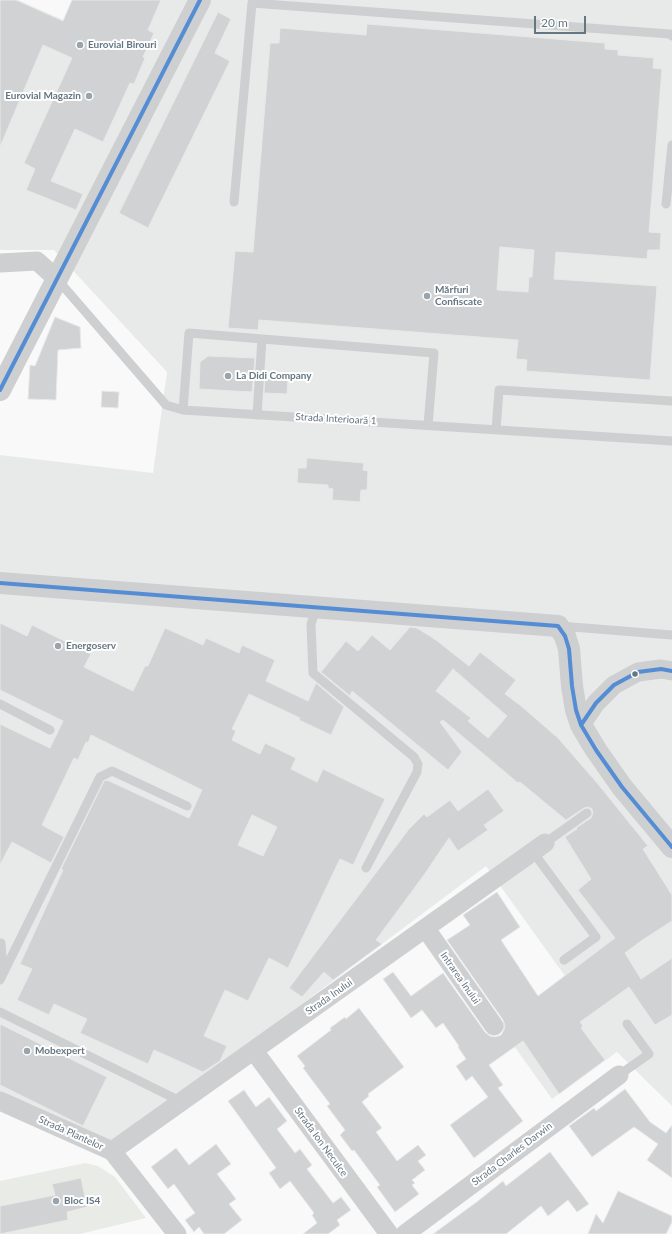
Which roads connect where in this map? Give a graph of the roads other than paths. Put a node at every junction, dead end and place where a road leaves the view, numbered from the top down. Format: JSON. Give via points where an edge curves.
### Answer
{"nodes":[{"id":1,"x":200,"y":0,"type":"edge"},
{"id":2,"x":251,"y":1,"type":"edge"},
{"id":3,"x":672,"y":36,"type":"edge"},
{"id":4,"x":672,"y":145,"type":"edge"},
{"id":5,"x":234,"y":202,"type":"dead end"},
{"id":6,"x":666,"y":204,"type":"dead end"},
{"id":7,"x":0,"y":263,"type":"edge"},
{"id":8,"x":57,"y":279,"type":"junction"},
{"id":9,"x":262,"y":339,"type":"junction"},
{"id":10,"x":0,"y":390,"type":"edge"},
{"id":11,"x":672,"y":401,"type":"edge"},
{"id":12,"x":183,"y":410,"type":"junction"},
{"id":13,"x":257,"y":415,"type":"junction"},
{"id":14,"x":428,"y":425,"type":"junction"},
{"id":15,"x":496,"y":430,"type":"junction"},
{"id":16,"x":672,"y":441,"type":"edge"},
{"id":17,"x":0,"y":583,"type":"edge"},
{"id":18,"x":317,"y":607,"type":"junction"},
{"id":19,"x":558,"y":626,"type":"junction"},
{"id":20,"x":672,"y":635,"type":"edge"},
{"id":21,"x":672,"y":671,"type":"edge"},
{"id":22,"x":0,"y":704,"type":"edge"},
{"id":23,"x":581,"y":725,"type":"junction"},
{"id":24,"x":50,"y":730,"type":"dead end"},
{"id":25,"x":187,"y":806,"type":"dead end"},
{"id":26,"x":587,"y":813,"type":"dead end"},
{"id":27,"x":539,"y":847,"type":"junction"},
{"id":28,"x":672,"y":847,"type":"edge"},
{"id":29,"x":366,"y":868,"type":"dead end"},
{"id":30,"x":426,"y":929,"type":"junction"},
{"id":31,"x":1,"y":943,"type":"dead end"},
{"id":32,"x":564,"y":960,"type":"dead end"},
{"id":33,"x":2,"y":976,"type":"edge"},
{"id":34,"x":0,"y":1012,"type":"edge"},
{"id":35,"x":628,"y":1024,"type":"dead end"},
{"id":36,"x":494,"y":1026,"type":"dead end"},
{"id":37,"x":254,"y":1051,"type":"junction"},
{"id":38,"x":619,"y":1075,"type":"joint"},
{"id":39,"x":0,"y":1101,"type":"edge"},
{"id":40,"x":182,"y":1102,"type":"junction"},
{"id":41,"x":112,"y":1151,"type":"junction"},
{"id":42,"x":177,"y":1234,"type":"edge"},
{"id":43,"x":389,"y":1234,"type":"edge"},
{"id":44,"x":405,"y":1234,"type":"edge"}],
"edges":[{"from":1,"to":8,"type":"street"},
{"from":2,"to":3,"type":"lane"},
{"from":2,"to":5,"type":"lane"},
{"from":4,"to":6,"type":"lane"},
{"from":7,"to":8,"type":"street","via":[[37,261]]},
{"from":8,"to":10,"type":"street"},
{"from":8,"to":12,"type":"lane","name":"Strada Interioară 1","via":[[166,404]]},
{"from":9,"to":12,"type":"lane","via":[[189,333]]},
{"from":9,"to":13,"type":"lane"},
{"from":9,"to":14,"type":"lane","via":[[434,353]]},
{"from":11,"to":15,"type":"lane","via":[[499,390]]},
{"from":12,"to":13,"type":"lane","name":"Strada Interioară 1"},
{"from":13,"to":14,"type":"lane","name":"Strada Interioară 1"},
{"from":14,"to":15,"type":"lane","name":"Strada Interioară 1"},
{"from":15,"to":16,"type":"lane","name":"Strada Interioară 1"},
{"from":17,"to":18,"type":"street"},
{"from":18,"to":19,"type":"street"},
{"from":18,"to":29,"type":"lane","via":[[310,624],[313,673],[414,757],[418,764],[417,772]]},
{"from":19,"to":20,"type":"lane"},
{"from":19,"to":23,"type":"street","via":[[565,636],[569,650],[572,686]]},
{"from":21,"to":23,"type":"street","via":[[661,669],[638,672],[614,685],[596,703]]},
{"from":22,"to":24,"type":"lane"},
{"from":23,"to":28,"type":"street","via":[[622,787]]},
{"from":25,"to":33,"type":"lane","via":[[112,771],[100,777]]},
{"from":26,"to":27,"type":"lane"},
{"from":27,"to":30,"type":"street","name":"Strada Inului"},
{"from":27,"to":32,"type":"lane","via":[[596,937]]},
{"from":30,"to":36,"type":"street","name":"Intrarea Inului"},
{"from":30,"to":37,"type":"street","name":"Strada Inului"},
{"from":31,"to":33,"type":"lane"},
{"from":34,"to":40,"type":"lane"},
{"from":35,"to":38,"type":"lane","via":[[648,1054]]},
{"from":37,"to":40,"type":"street","name":"Strada Inului"},
{"from":37,"to":43,"type":"street","name":"Strada Ion Neculce"},
{"from":38,"to":44,"type":"street","name":"Strada Charles Darwin"},
{"from":39,"to":41,"type":"street","name":"Strada Plantelor"},
{"from":40,"to":41,"type":"street","name":"Strada Inului"},
{"from":41,"to":42,"type":"street","name":"Strada Plantelor"}]}
